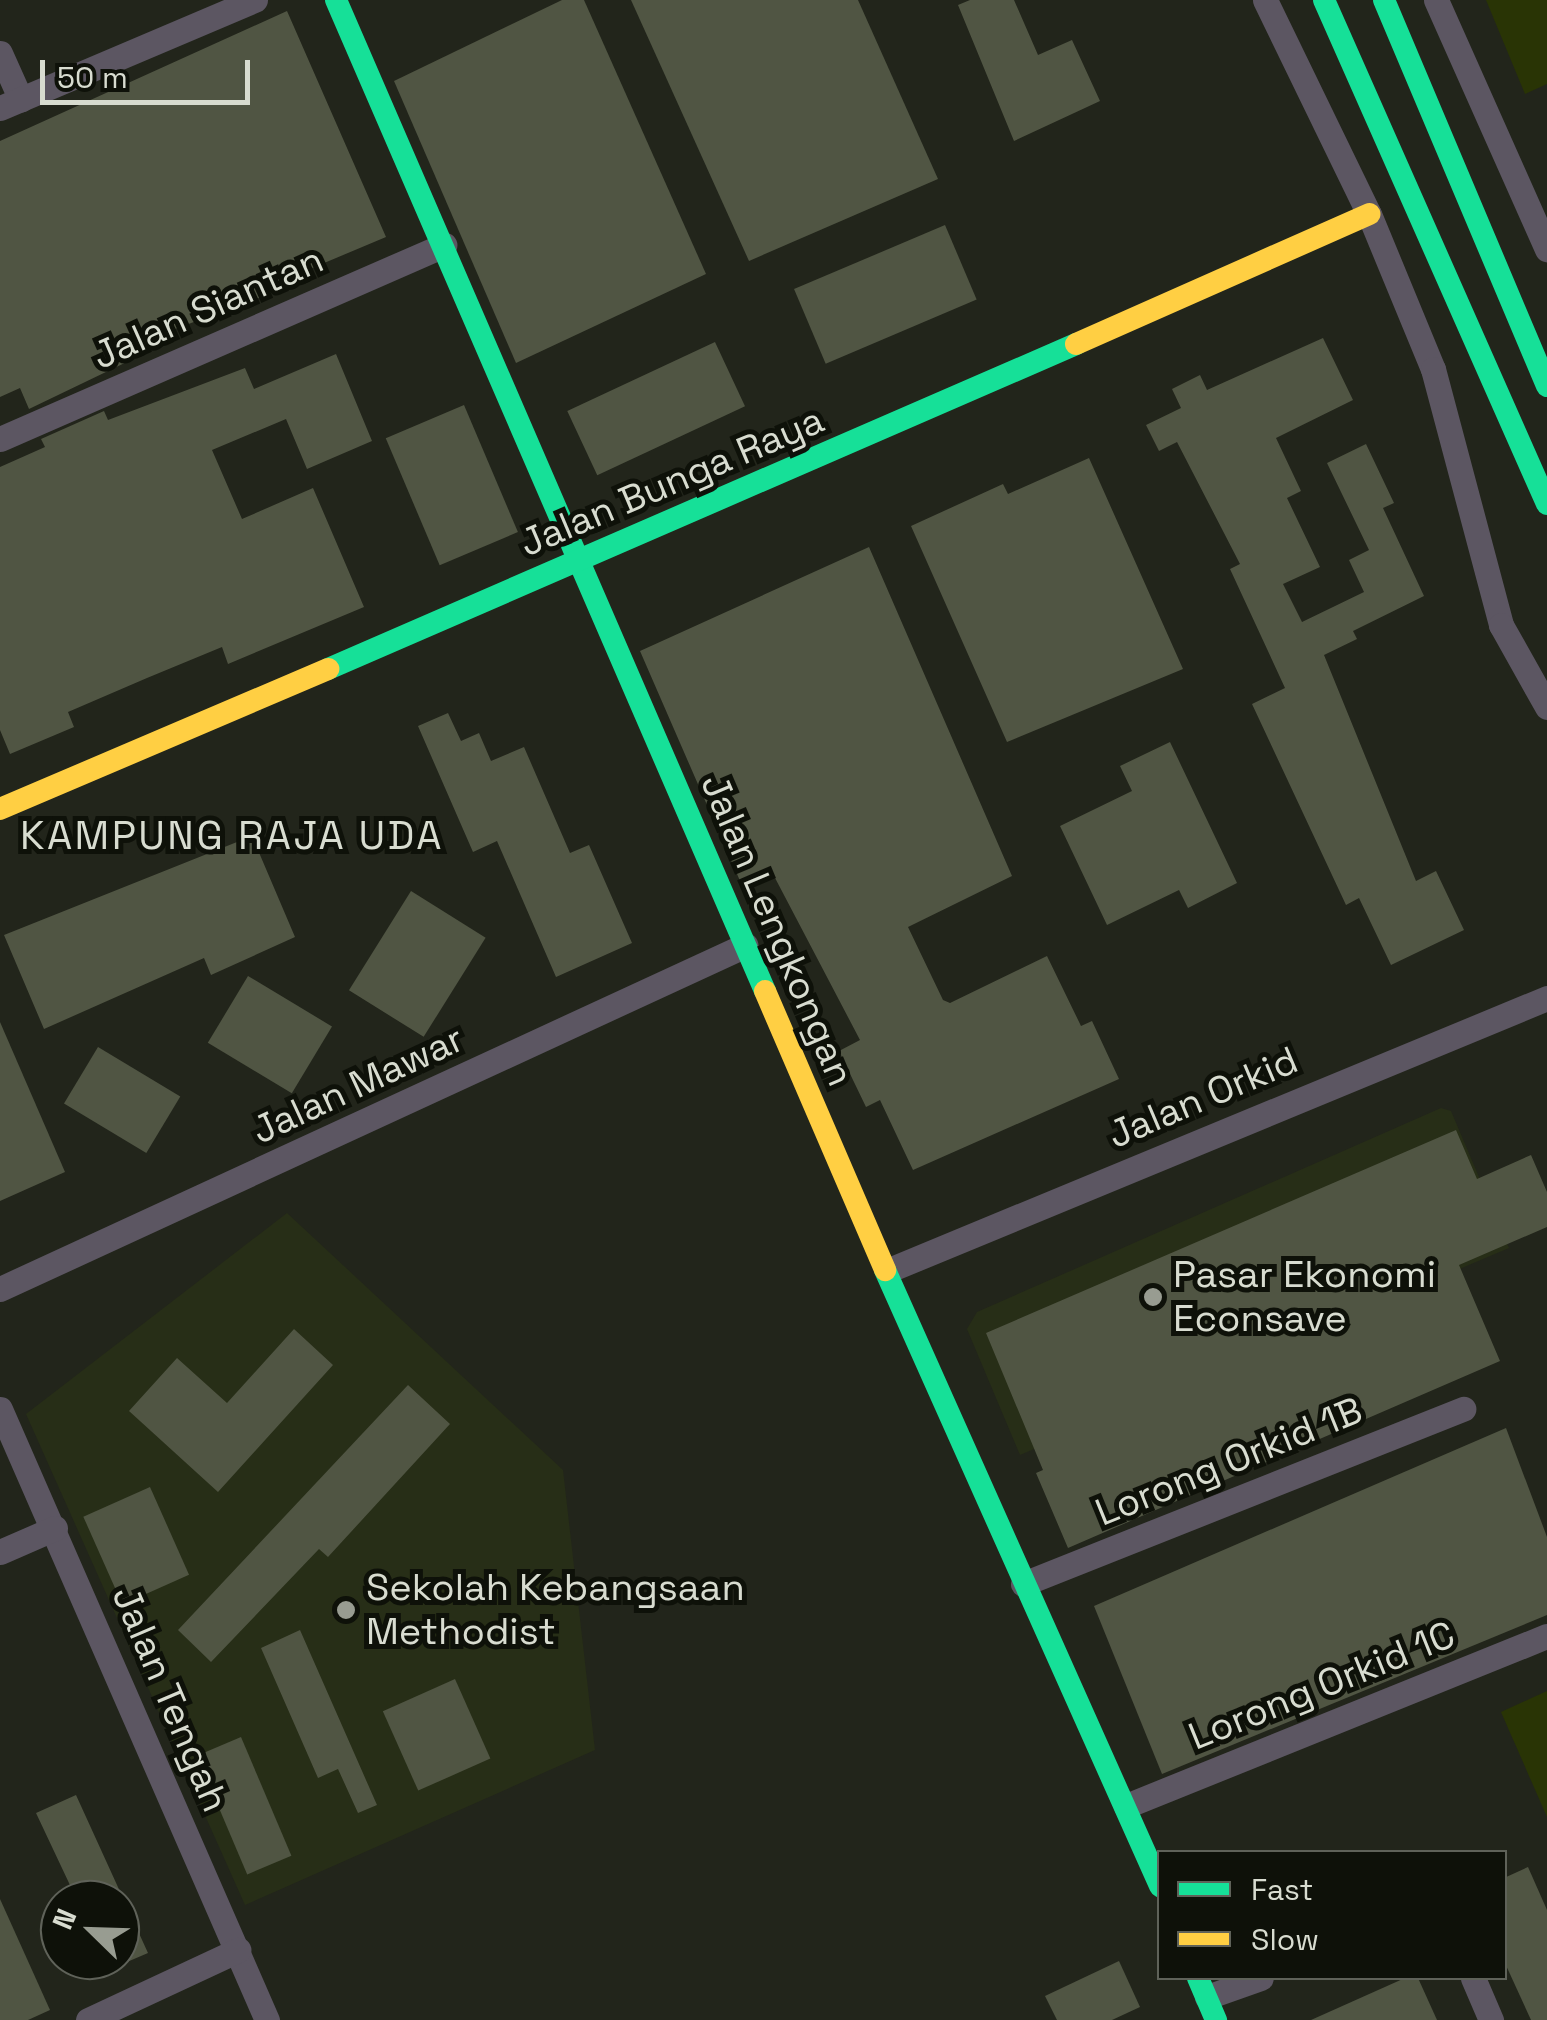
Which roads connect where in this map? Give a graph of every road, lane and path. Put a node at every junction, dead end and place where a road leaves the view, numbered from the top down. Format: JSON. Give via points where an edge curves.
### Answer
{"nodes":[{"id":1,"x":255,"y":0,"type":"edge"},
{"id":2,"x":336,"y":0,"type":"edge"},
{"id":3,"x":1266,"y":0,"type":"edge"},
{"id":4,"x":1324,"y":0,"type":"edge"},
{"id":5,"x":1384,"y":0,"type":"edge"},
{"id":6,"x":1436,"y":0,"type":"edge"},
{"id":7,"x":0,"y":53,"type":"edge"},
{"id":8,"x":10,"y":104,"type":"edge"},
{"id":9,"x":1368,"y":214,"type":"junction"},
{"id":10,"x":445,"y":245,"type":"junction"},
{"id":11,"x":1547,"y":250,"type":"edge"},
{"id":12,"x":1547,"y":386,"type":"edge"},
{"id":13,"x":0,"y":439,"type":"edge"},
{"id":14,"x":1547,"y":504,"type":"edge"},
{"id":15,"x":580,"y":558,"type":"junction"},
{"id":16,"x":1547,"y":707,"type":"edge"},
{"id":17,"x":0,"y":809,"type":"edge"},
{"id":18,"x":746,"y":945,"type":"junction"},
{"id":19,"x":1547,"y":998,"type":"edge"},
{"id":20,"x":889,"y":1270,"type":"junction"},
{"id":21,"x":0,"y":1289,"type":"edge"},
{"id":22,"x":0,"y":1409,"type":"edge"},
{"id":23,"x":1463,"y":1409,"type":"dead end"},
{"id":24,"x":54,"y":1528,"type":"junction"},
{"id":25,"x":0,"y":1552,"type":"edge"},
{"id":26,"x":1023,"y":1584,"type":"junction"},
{"id":27,"x":1547,"y":1636,"type":"edge"},
{"id":28,"x":1126,"y":1806,"type":"junction"},
{"id":29,"x":1157,"y":1879,"type":"edge"},
{"id":30,"x":238,"y":1950,"type":"junction"},
{"id":31,"x":1256,"y":1980,"type":"edge"},
{"id":32,"x":1474,"y":1980,"type":"edge"},
{"id":33,"x":1207,"y":1998,"type":"edge"},
{"id":34,"x":88,"y":2020,"type":"edge"},
{"id":35,"x":267,"y":2020,"type":"edge"},
{"id":36,"x":1491,"y":2020,"type":"edge"}],
"edges":[{"from":1,"to":8,"type":"street"},
{"from":2,"to":10,"type":"street","name":"Jalan Lengkongan"},
{"from":3,"to":9,"type":"street"},
{"from":4,"to":14,"type":"street"},
{"from":5,"to":12,"type":"street"},
{"from":6,"to":11,"type":"street"},
{"from":7,"to":8,"type":"street"},
{"from":9,"to":15,"type":"street","name":"Jalan Bunga Raya"},
{"from":9,"to":16,"type":"street","via":[[1432,369],[1501,625]]},
{"from":10,"to":13,"type":"street","name":"Jalan Siantan"},
{"from":10,"to":15,"type":"street","name":"Jalan Lengkongan"},
{"from":15,"to":17,"type":"street","name":"Jalan Bunga Raya"},
{"from":15,"to":18,"type":"street","name":"Jalan Lengkongan"},
{"from":18,"to":20,"type":"street","name":"Jalan Lengkongan"},
{"from":18,"to":21,"type":"street","name":"Jalan Mawar"},
{"from":19,"to":20,"type":"street","name":"Jalan Orkid"},
{"from":20,"to":26,"type":"street","name":"Jalan Lengkongan"},
{"from":22,"to":24,"type":"street","name":"Jalan Tengah"},
{"from":23,"to":26,"type":"street","name":"Lorong Orkid 1B"},
{"from":24,"to":25,"type":"street"},
{"from":24,"to":30,"type":"street","name":"Jalan Tengah"},
{"from":26,"to":28,"type":"street","name":"Jalan Lengkongan"},
{"from":27,"to":28,"type":"street","name":"Lorong Orkid 1C"},
{"from":28,"to":29,"type":"street","name":"Jalan Lengkongan"},
{"from":30,"to":34,"type":"street"},
{"from":30,"to":35,"type":"street","name":"Jalan Tengah"},
{"from":31,"to":33,"type":"street"},
{"from":32,"to":36,"type":"street"}]}
